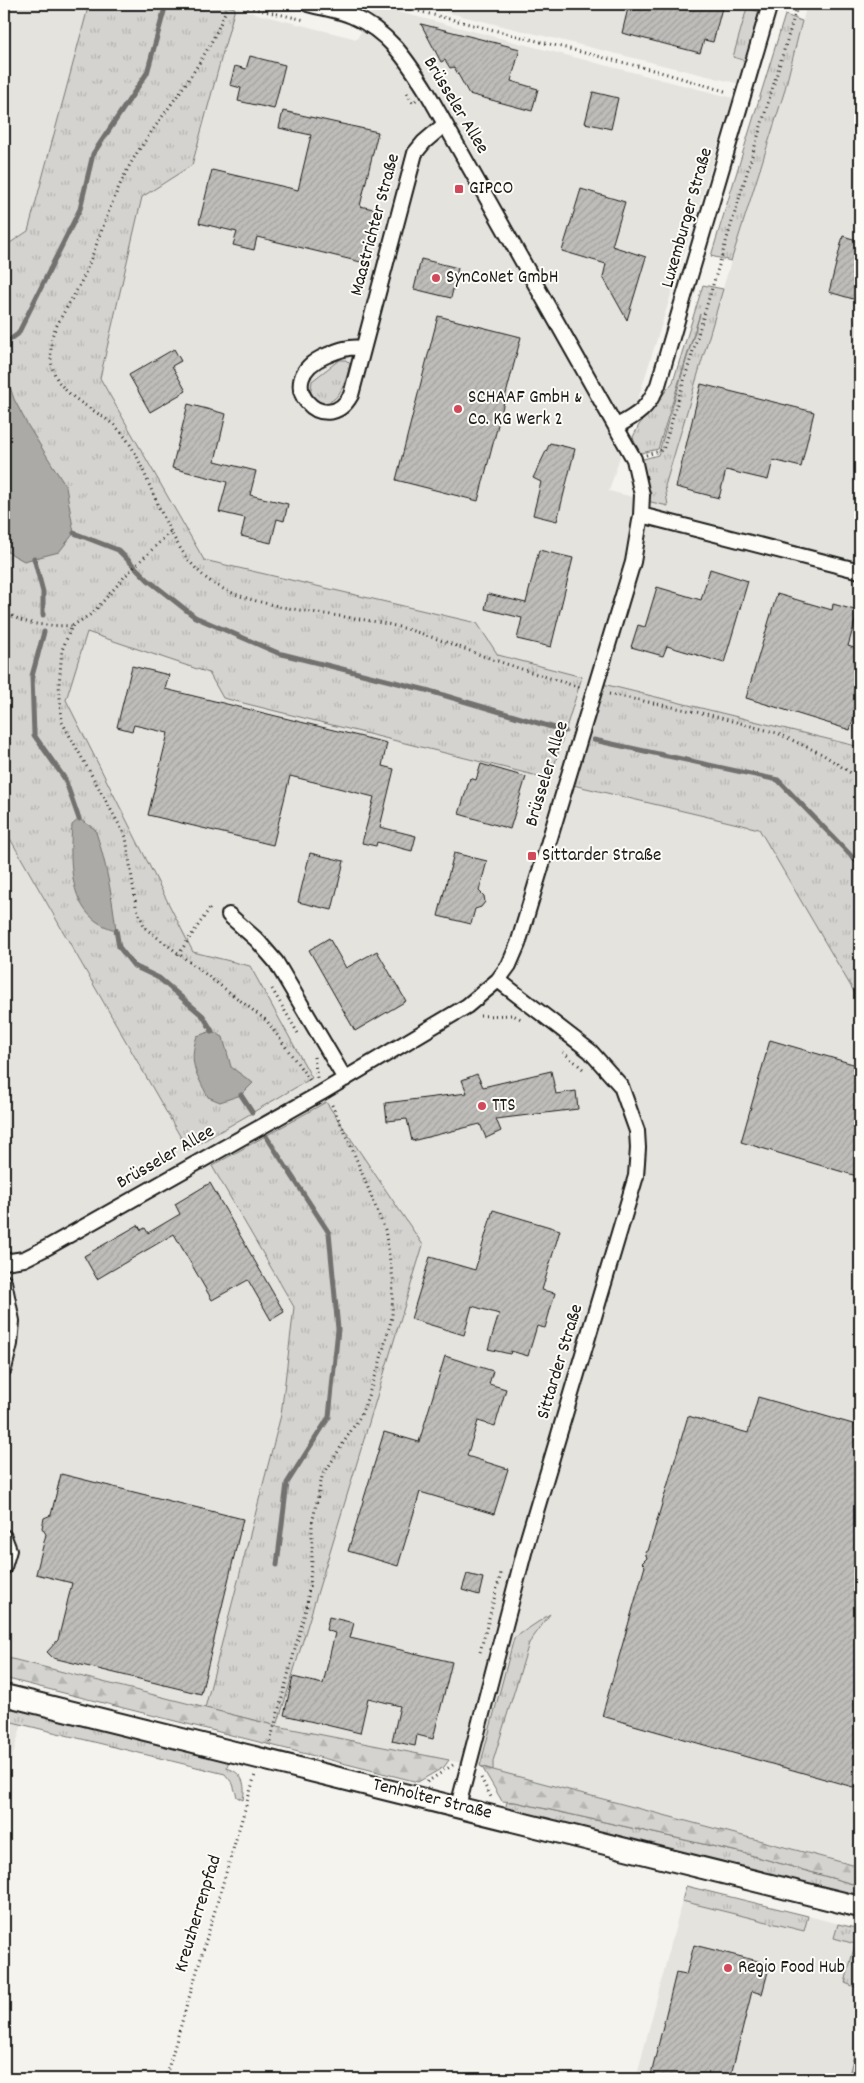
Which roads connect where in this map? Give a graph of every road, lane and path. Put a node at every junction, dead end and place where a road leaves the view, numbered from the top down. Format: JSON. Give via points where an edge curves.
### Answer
{"nodes":[{"id":1,"x":228,"y":4,"type":"edge"},
{"id":2,"x":233,"y":4,"type":"edge"},
{"id":3,"x":308,"y":4,"type":"edge"},
{"id":4,"x":390,"y":4,"type":"edge"},
{"id":5,"x":770,"y":4,"type":"edge"},
{"id":6,"x":798,"y":4,"type":"edge"},
{"id":7,"x":309,"y":22,"type":"dead end"},
{"id":8,"x":405,"y":88,"type":"dead end"},
{"id":9,"x":426,"y":92,"type":"junction"},
{"id":10,"x":743,"y":96,"type":"junction"},
{"id":11,"x":444,"y":124,"type":"junction"},
{"id":12,"x":363,"y":348,"type":"junction"},
{"id":13,"x":617,"y":426,"type":"junction"},
{"id":14,"x":634,"y":459,"type":"junction"},
{"id":15,"x":641,"y":515,"type":"junction"},
{"id":16,"x":170,"y":532,"type":"junction"},
{"id":17,"x":860,"y":571,"type":"edge"},
{"id":18,"x":126,"y":574,"type":"dead end"},
{"id":19,"x":4,"y":610,"type":"edge"},
{"id":20,"x":72,"y":626,"type":"dead end"},
{"id":21,"x":593,"y":692,"type":"junction"},
{"id":22,"x":860,"y":779,"type":"edge"},
{"id":23,"x":210,"y":908,"type":"dead end"},
{"id":24,"x":229,"y":915,"type":"dead end"},
{"id":25,"x":178,"y":955,"type":"dead end"},
{"id":26,"x":498,"y":980,"type":"junction"},
{"id":27,"x":270,"y":986,"type":"dead end"},
{"id":28,"x":467,"y":1006,"type":"junction"},
{"id":29,"x":525,"y":1021,"type":"dead end"},
{"id":30,"x":303,"y":1041,"type":"dead end"},
{"id":31,"x":308,"y":1049,"type":"dead end"},
{"id":32,"x":562,"y":1051,"type":"dead end"},
{"id":33,"x":589,"y":1074,"type":"dead end"},
{"id":34,"x":345,"y":1079,"type":"junction"},
{"id":35,"x":313,"y":1086,"type":"dead end"},
{"id":36,"x":4,"y":1262,"type":"edge"},
{"id":37,"x":4,"y":1282,"type":"edge"},
{"id":38,"x":4,"y":1369,"type":"edge"},
{"id":39,"x":4,"y":1537,"type":"edge"},
{"id":40,"x":4,"y":1567,"type":"edge"},
{"id":41,"x":502,"y":1569,"type":"dead end"},
{"id":42,"x":480,"y":1654,"type":"dead end"},
{"id":43,"x":4,"y":1695,"type":"edge"},
{"id":44,"x":455,"y":1757,"type":"dead end"},
{"id":45,"x":263,"y":1758,"type":"junction"},
{"id":46,"x":467,"y":1768,"type":"junction"},
{"id":47,"x":458,"y":1806,"type":"junction"},
{"id":48,"x":493,"y":1815,"type":"junction"},
{"id":49,"x":860,"y":1907,"type":"edge"},
{"id":50,"x":165,"y":2079,"type":"edge"}],
"edges":[{"from":1,"to":16,"type":"path","via":[[220,27],[186,86],[139,150],[118,185],[83,278],[52,336],[50,364],[56,380],[127,439]]},
{"from":2,"to":7,"type":"path"},
{"from":3,"to":9,"type":"street","name":"Brüsseler Allee","via":[[352,16],[376,29],[406,59]]},
{"from":4,"to":10,"type":"path"},
{"from":5,"to":10,"type":"street","name":"Luxemburger Straße"},
{"from":6,"to":14,"type":"path","via":[[663,450]]},
{"from":8,"to":9,"type":"path","via":[[412,103]]},
{"from":9,"to":11,"type":"street","name":"Brüsseler Allee"},
{"from":10,"to":13,"type":"street","name":"Luxemburger Straße","via":[[658,386],[642,412]]},
{"from":11,"to":12,"type":"street","name":"Maastrichter Straße","via":[[415,153]]},
{"from":11,"to":13,"type":"street","name":"Brüsseler Allee"},
{"from":12,"to":12,"type":"street","name":"Maastrichter Straße","via":[[347,402],[326,412],[310,406],[301,393],[300,384],[306,369],[322,357],[349,346]]},
{"from":13,"to":14,"type":"street","name":"Brüsseler Allee"},
{"from":14,"to":15,"type":"street","name":"Brüsseler Allee","via":[[642,495]]},
{"from":15,"to":17,"type":"street"},
{"from":15,"to":21,"type":"street","name":"Brüsseler Allee","via":[[633,562]]},
{"from":16,"to":18,"type":"path"},
{"from":16,"to":21,"type":"path","via":[[207,579],[231,591],[270,604],[387,624]]},
{"from":19,"to":20,"type":"path","via":[[30,625]]},
{"from":21,"to":22,"type":"path","via":[[706,714],[777,732],[822,754]]},
{"from":21,"to":26,"type":"street","name":"Brüsseler Allee","via":[[518,944]]},
{"from":23,"to":25,"type":"path"},
{"from":24,"to":34,"type":"street","via":[[276,962]]},
{"from":26,"to":28,"type":"street","name":"Brüsseler Allee"},
{"from":26,"to":46,"type":"street","name":"Sittarder Straße","via":[[590,1051],[621,1086],[632,1112],[638,1148],[636,1176],[526,1545]]},
{"from":27,"to":30,"type":"path"},
{"from":28,"to":29,"type":"path","via":[[474,1016],[513,1016]]},
{"from":28,"to":34,"type":"street","name":"Brüsseler Allee"},
{"from":31,"to":35,"type":"path","via":[[317,1070]]},
{"from":32,"to":33,"type":"path"},
{"from":34,"to":36,"type":"street","name":"Brüsseler Allee","via":[[48,1247],[24,1259]]},
{"from":37,"to":38,"type":"street","via":[[12,1320]]},
{"from":39,"to":40,"type":"street","via":[[9,1550]]},
{"from":41,"to":42,"type":"path"},
{"from":43,"to":45,"type":"street","name":"Tenholter Straße"},
{"from":44,"to":46,"type":"path","via":[[453,1764]]},
{"from":45,"to":47,"type":"street","name":"Tenholter Straße"},
{"from":45,"to":50,"type":"path","name":"Kreuzherrenpfad","via":[[251,1788]]},
{"from":46,"to":47,"type":"street","name":"Sittarder Straße"},
{"from":46,"to":48,"type":"path","via":[[478,1771],[484,1787],[496,1802]]},
{"from":47,"to":48,"type":"street","name":"Tenholter Straße"},
{"from":48,"to":49,"type":"street","name":"Tenholter Straße"}]}
